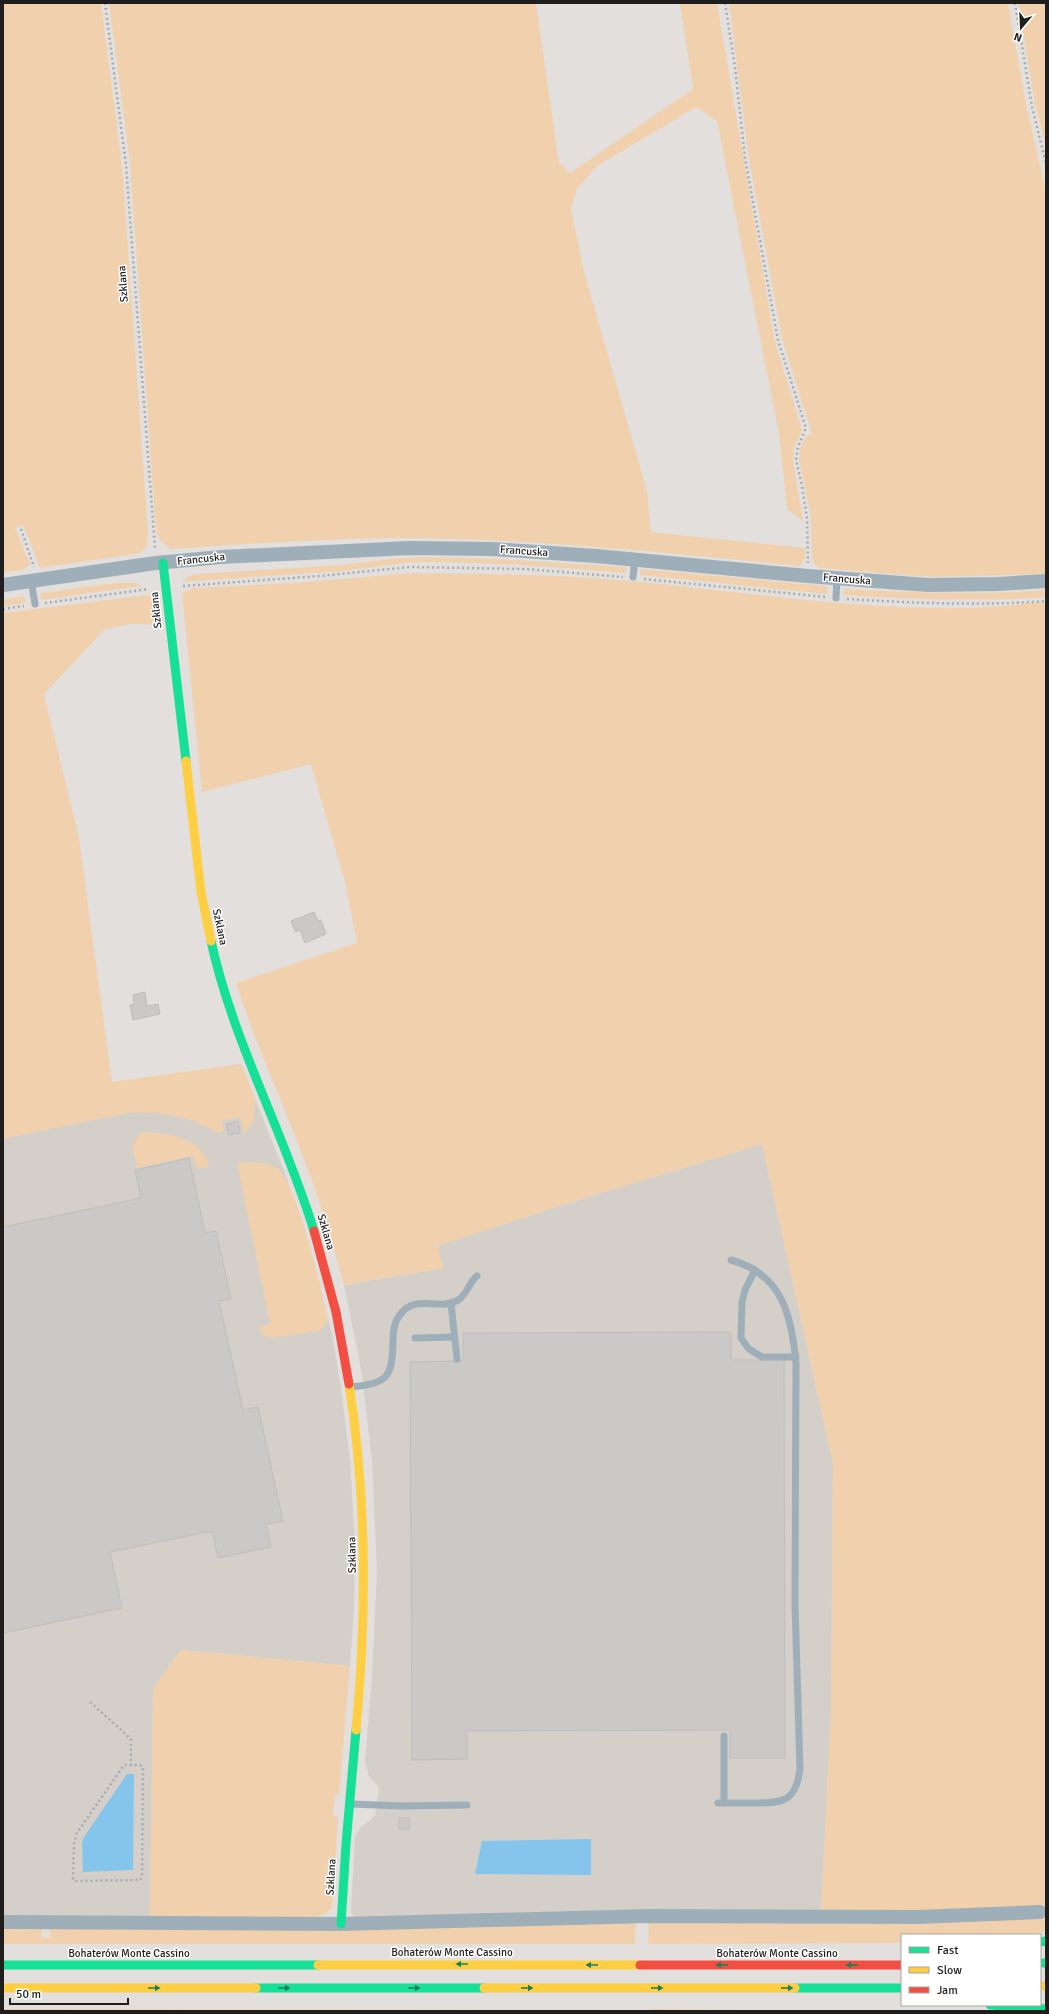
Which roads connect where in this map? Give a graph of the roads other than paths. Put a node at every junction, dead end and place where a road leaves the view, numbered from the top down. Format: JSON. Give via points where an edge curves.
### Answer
{"nodes":[{"id":1,"x":635,"y":559,"type":"junction"},
{"id":2,"x":160,"y":563,"type":"junction"},
{"id":3,"x":633,"y":578,"type":"road end"},
{"id":4,"x":837,"y":578,"type":"junction"},
{"id":5,"x":33,"y":580,"type":"junction"},
{"id":6,"x":1046,"y":581,"type":"edge"},
{"id":7,"x":3,"y":585,"type":"edge"},
{"id":8,"x":836,"y":598,"type":"road end"},
{"id":9,"x":34,"y":604,"type":"road end"},
{"id":10,"x":731,"y":1260,"type":"dead end"},
{"id":11,"x":755,"y":1270,"type":"junction"},
{"id":12,"x":477,"y":1276,"type":"dead end"},
{"id":13,"x":451,"y":1303,"type":"junction"},
{"id":14,"x":454,"y":1336,"type":"junction"},
{"id":15,"x":415,"y":1338,"type":"dead end"},
{"id":16,"x":796,"y":1357,"type":"junction"},
{"id":17,"x":457,"y":1359,"type":"dead end"},
{"id":18,"x":350,"y":1387,"type":"junction"},
{"id":19,"x":724,"y":1736,"type":"dead end"},
{"id":20,"x":348,"y":1804,"type":"junction"},
{"id":21,"x":466,"y":1805,"type":"dead end"},
{"id":22,"x":1040,"y":1912,"type":"dead end"},
{"id":23,"x":3,"y":1922,"type":"edge"},
{"id":24,"x":340,"y":1924,"type":"junction"},
{"id":25,"x":3,"y":1965,"type":"edge"},
{"id":26,"x":901,"y":1965,"type":"edge"},
{"id":27,"x":3,"y":1988,"type":"edge"},
{"id":28,"x":812,"y":1988,"type":"junction"},
{"id":29,"x":901,"y":1988,"type":"edge"},
{"id":30,"x":901,"y":1997,"type":"edge"},
{"id":31,"x":1004,"y":2006,"type":"edge"},
{"id":32,"x":1046,"y":2009,"type":"edge"}],
"edges":[{"from":1,"to":2,"type":"street","name":"Francuska","via":[[492,549],[409,548],[221,557]]},
{"from":1,"to":3,"type":"lane"},
{"from":1,"to":4,"type":"street","name":"Francuska"},
{"from":2,"to":5,"type":"street","name":"Francuska"},
{"from":2,"to":18,"type":"main road","name":"Szklana","via":[[167,596],[200,885],[210,940],[235,1027],[283,1140],[315,1235],[340,1334]]},
{"from":4,"to":6,"type":"street","name":"Francuska","via":[[928,584]]},
{"from":4,"to":8,"type":"lane"},
{"from":5,"to":7,"type":"street","name":"Francuska"},
{"from":5,"to":9,"type":"lane"},
{"from":10,"to":11,"type":"lane"},
{"from":11,"to":16,"type":"lane","via":[[776,1289],[786,1309],[794,1336]]},
{"from":11,"to":16,"type":"lane","via":[[742,1302],[741,1338],[749,1349],[762,1357]]},
{"from":12,"to":13,"type":"lane","via":[[463,1295]]},
{"from":13,"to":14,"type":"lane"},
{"from":13,"to":18,"type":"lane","via":[[419,1303],[402,1312],[393,1331],[392,1361],[388,1373],[379,1382]]},
{"from":14,"to":15,"type":"lane"},
{"from":14,"to":17,"type":"lane"},
{"from":16,"to":19,"type":"lane","via":[[795,1605],[800,1769],[798,1782],[787,1799],[777,1803],[721,1803]]},
{"from":18,"to":20,"type":"main road","name":"Szklana","via":[[360,1462],[365,1544],[364,1608]]},
{"from":20,"to":21,"type":"lane"},
{"from":20,"to":24,"type":"main road","name":"Szklana"},
{"from":22,"to":24,"type":"street","via":[[918,1917],[649,1916]]},
{"from":23,"to":24,"type":"street"},
{"from":26,"to":25,"type":"main road","name":"Bohaterów Monte Cassino","one_way":true},
{"from":27,"to":28,"type":"main road","one_way":true},
{"from":28,"to":29,"type":"main road"},
{"from":28,"to":30,"type":"main road"},
{"from":31,"to":32,"type":"main road"}]}
